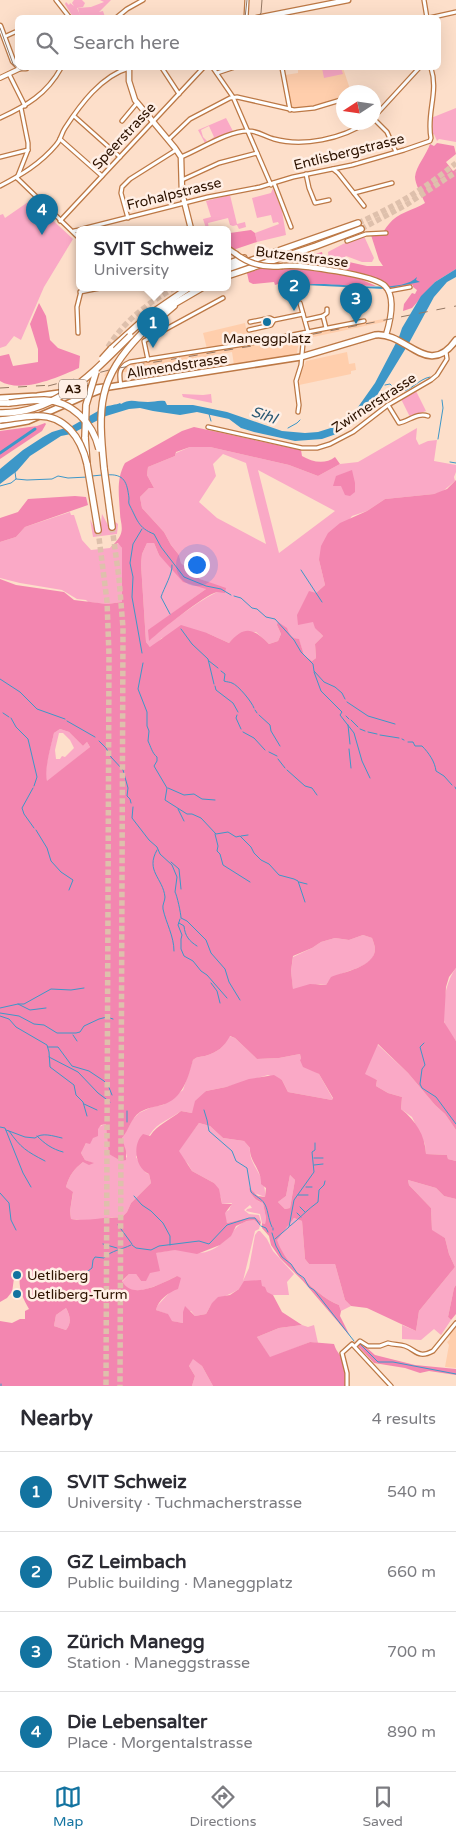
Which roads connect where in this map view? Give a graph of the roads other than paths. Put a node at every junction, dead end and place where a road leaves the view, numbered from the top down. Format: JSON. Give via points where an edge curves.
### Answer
{"nodes":[{"id":1,"x":56,"y":0,"type":"edge"},
{"id":2,"x":143,"y":0,"type":"edge"},
{"id":3,"x":247,"y":0,"type":"edge"},
{"id":4,"x":348,"y":0,"type":"edge"},
{"id":5,"x":424,"y":0,"type":"edge"},
{"id":6,"x":456,"y":12,"type":"edge"},
{"id":7,"x":279,"y":13,"type":"joint"},
{"id":8,"x":68,"y":15,"type":"edge"},
{"id":9,"x":120,"y":15,"type":"edge"},
{"id":10,"x":246,"y":15,"type":"edge"},
{"id":11,"x":270,"y":15,"type":"edge"},
{"id":12,"x":427,"y":15,"type":"edge"},
{"id":13,"x":441,"y":15,"type":"edge"},
{"id":14,"x":0,"y":26,"type":"edge"},
{"id":15,"x":15,"y":32,"type":"dead end"},
{"id":16,"x":4,"y":37,"type":"junction"},
{"id":17,"x":15,"y":63,"type":"edge"},
{"id":18,"x":15,"y":70,"type":"edge"},
{"id":19,"x":60,"y":70,"type":"edge"},
{"id":20,"x":124,"y":70,"type":"edge"},
{"id":21,"x":129,"y":70,"type":"edge"},
{"id":22,"x":163,"y":70,"type":"edge"},
{"id":23,"x":201,"y":70,"type":"edge"},
{"id":24,"x":215,"y":70,"type":"edge"},
{"id":25,"x":226,"y":70,"type":"edge"},
{"id":26,"x":282,"y":70,"type":"edge"},
{"id":27,"x":417,"y":70,"type":"edge"},
{"id":28,"x":432,"y":70,"type":"edge"},
{"id":29,"x":217,"y":73,"type":"junction"},
{"id":30,"x":9,"y":74,"type":"junction"},
{"id":31,"x":1,"y":76,"type":"edge"},
{"id":32,"x":179,"y":94,"type":"junction"},
{"id":33,"x":232,"y":97,"type":"junction"},
{"id":34,"x":336,"y":101,"type":"edge"},
{"id":35,"x":137,"y":103,"type":"junction"},
{"id":36,"x":23,"y":107,"type":"junction"},
{"id":37,"x":290,"y":110,"type":"junction"},
{"id":38,"x":381,"y":110,"type":"edge"},
{"id":39,"x":74,"y":116,"type":"junction"},
{"id":40,"x":0,"y":118,"type":"edge"},
{"id":41,"x":122,"y":121,"type":"dead end"},
{"id":42,"x":153,"y":122,"type":"junction"},
{"id":43,"x":381,"y":126,"type":"edge"},
{"id":44,"x":247,"y":130,"type":"junction"},
{"id":45,"x":352,"y":130,"type":"edge"},
{"id":46,"x":60,"y":139,"type":"junction"},
{"id":47,"x":168,"y":140,"type":"junction"},
{"id":48,"x":28,"y":150,"type":"junction"},
{"id":49,"x":177,"y":150,"type":"junction"},
{"id":50,"x":396,"y":152,"type":"junction"},
{"id":51,"x":257,"y":153,"type":"junction"},
{"id":52,"x":120,"y":156,"type":"junction"},
{"id":53,"x":0,"y":157,"type":"edge"},
{"id":54,"x":181,"y":157,"type":"junction"},
{"id":55,"x":333,"y":169,"type":"junction"},
{"id":56,"x":306,"y":174,"type":"junction"},
{"id":57,"x":102,"y":176,"type":"junction"},
{"id":58,"x":17,"y":178,"type":"junction"},
{"id":59,"x":182,"y":180,"type":"junction"},
{"id":60,"x":392,"y":183,"type":"dead end"},
{"id":61,"x":273,"y":184,"type":"junction"},
{"id":62,"x":0,"y":186,"type":"edge"},
{"id":63,"x":354,"y":193,"type":"junction"},
{"id":64,"x":329,"y":200,"type":"dead end"},
{"id":65,"x":185,"y":203,"type":"junction"},
{"id":66,"x":364,"y":206,"type":"dead end"},
{"id":67,"x":128,"y":218,"type":"junction"},
{"id":68,"x":60,"y":220,"type":"junction"},
{"id":69,"x":97,"y":226,"type":"edge"},
{"id":70,"x":190,"y":226,"type":"edge"},
{"id":71,"x":291,"y":227,"type":"dead end"},
{"id":72,"x":74,"y":231,"type":"joint"},
{"id":73,"x":386,"y":233,"type":"dead end"},
{"id":74,"x":76,"y":234,"type":"edge"},
{"id":75,"x":347,"y":241,"type":"dead end"},
{"id":76,"x":282,"y":248,"type":"junction"},
{"id":77,"x":231,"y":251,"type":"edge"},
{"id":78,"x":231,"y":263,"type":"edge"},
{"id":79,"x":231,"y":267,"type":"edge"},
{"id":80,"x":231,"y":275,"type":"edge"},
{"id":81,"x":410,"y":287,"type":"dead end"},
{"id":82,"x":387,"y":288,"type":"junction"},
{"id":83,"x":85,"y":291,"type":"edge"},
{"id":84,"x":185,"y":291,"type":"edge"},
{"id":85,"x":195,"y":291,"type":"edge"},
{"id":86,"x":197,"y":291,"type":"edge"},
{"id":87,"x":80,"y":292,"type":"joint"},
{"id":88,"x":223,"y":298,"type":"dead end"},
{"id":89,"x":300,"y":302,"type":"dead end"},
{"id":90,"x":327,"y":309,"type":"dead end"},
{"id":91,"x":303,"y":314,"type":"junction"},
{"id":92,"x":324,"y":316,"type":"junction"},
{"id":93,"x":274,"y":320,"type":"junction"},
{"id":94,"x":305,"y":320,"type":"junction"},
{"id":95,"x":364,"y":320,"type":"dead end"},
{"id":96,"x":144,"y":321,"type":"junction"},
{"id":97,"x":250,"y":322,"type":"dead end"},
{"id":98,"x":326,"y":328,"type":"junction"},
{"id":99,"x":249,"y":330,"type":"dead end"},
{"id":100,"x":306,"y":332,"type":"junction"},
{"id":101,"x":78,"y":333,"type":"dead end"},
{"id":102,"x":386,"y":335,"type":"junction"},
{"id":103,"x":456,"y":340,"type":"edge"},
{"id":104,"x":108,"y":347,"type":"tunnel mouth"},
{"id":105,"x":446,"y":352,"type":"junction"},
{"id":106,"x":301,"y":357,"type":"junction"},
{"id":107,"x":148,"y":360,"type":"junction"},
{"id":108,"x":121,"y":386,"type":"junction"},
{"id":109,"x":109,"y":387,"type":"junction"},
{"id":110,"x":64,"y":392,"type":"junction"},
{"id":111,"x":0,"y":398,"type":"edge"},
{"id":112,"x":0,"y":403,"type":"edge"},
{"id":113,"x":65,"y":404,"type":"junction"},
{"id":114,"x":388,"y":405,"type":"junction"},
{"id":115,"x":0,"y":411,"type":"edge"},
{"id":116,"x":298,"y":412,"type":"dead end"},
{"id":117,"x":428,"y":416,"type":"dead end"},
{"id":118,"x":0,"y":420,"type":"edge"},
{"id":119,"x":0,"y":426,"type":"edge"},
{"id":120,"x":208,"y":427,"type":"dead end"},
{"id":121,"x":87,"y":464,"type":"junction"},
{"id":122,"x":104,"y":468,"type":"junction"},
{"id":123,"x":112,"y":527,"type":"tunnel mouth"},
{"id":124,"x":98,"y":530,"type":"tunnel mouth"},
{"id":125,"x":456,"y":1323,"type":"edge"},
{"id":126,"x":353,"y":1345,"type":"junction"},
{"id":127,"x":347,"y":1386,"type":"edge"},
{"id":128,"x":391,"y":1386,"type":"edge"}],
"edges":[{"from":1,"to":8,"type":"street"},
{"from":2,"to":9,"type":"street"},
{"from":3,"to":10,"type":"street"},
{"from":4,"to":7,"type":"main road"},
{"from":5,"to":12,"type":"street"},
{"from":6,"to":13,"type":"street"},
{"from":7,"to":11,"type":"main road"},
{"from":14,"to":16,"type":"main road"},
{"from":15,"to":16,"type":"street"},
{"from":16,"to":17,"type":"main road"},
{"from":18,"to":30,"type":"street"},
{"from":19,"to":36,"type":"street","via":[[44,92]]},
{"from":20,"to":39,"type":"street","via":[[99,86]]},
{"from":21,"to":35,"type":"main road"},
{"from":22,"to":32,"type":"street"},
{"from":23,"to":32,"type":"street","name":"Speerstrasse"},
{"from":24,"to":29,"type":"street"},
{"from":25,"to":29,"type":"street"},
{"from":26,"to":37,"type":"street"},
{"from":27,"to":38,"type":"street"},
{"from":28,"to":50,"type":"street","name":"Entlisbergstrasse","via":[[435,82],[429,117],[431,140]]},
{"from":29,"to":33,"type":"street"},
{"from":30,"to":31,"type":"street"},
{"from":30,"to":36,"type":"street"},
{"from":32,"to":42,"type":"street","name":"Speerstrasse"},
{"from":33,"to":37,"type":"street"},
{"from":33,"to":44,"type":"street"},
{"from":33,"to":47,"type":"street","via":[[190,119]]},
{"from":34,"to":37,"type":"street"},
{"from":35,"to":41,"type":"street"},
{"from":35,"to":42,"type":"main road"},
{"from":36,"to":40,"type":"street"},
{"from":36,"to":48,"type":"street"},
{"from":39,"to":46,"type":"street"},
{"from":39,"to":52,"type":"street"},
{"from":42,"to":47,"type":"main road"},
{"from":42,"to":52,"type":"street","name":"Speerstrasse"},
{"from":43,"to":50,"type":"street"},
{"from":44,"to":45,"type":"street","via":[[281,140],[305,141]]},
{"from":44,"to":51,"type":"street"},
{"from":44,"to":54,"type":"street","via":[[208,143]]},
{"from":46,"to":57,"type":"street"},
{"from":46,"to":58,"type":"street","via":[[37,164]]},
{"from":47,"to":49,"type":"main road"},
{"from":48,"to":53,"type":"street"},
{"from":48,"to":58,"type":"street"},
{"from":49,"to":54,"type":"main road"},
{"from":49,"to":67,"type":"street","via":[[122,187]]},
{"from":50,"to":55,"type":"street","name":"Entlisbergstrasse"},
{"from":51,"to":59,"type":"street","via":[[219,162]]},
{"from":51,"to":61,"type":"street"},
{"from":52,"to":57,"type":"street","name":"Speerstrasse"},
{"from":54,"to":59,"type":"main road"},
{"from":55,"to":56,"type":"street","name":"Entlisbergstrasse"},
{"from":55,"to":63,"type":"street"},
{"from":56,"to":61,"type":"street","name":"Entlisbergstrasse"},
{"from":56,"to":64,"type":"street","via":[[315,203]]},
{"from":57,"to":68,"type":"street","name":"Speerstrasse"},
{"from":58,"to":62,"type":"street"},
{"from":58,"to":68,"type":"street"},
{"from":59,"to":65,"type":"main road"},
{"from":60,"to":63,"type":"street"},
{"from":61,"to":65,"type":"street","name":"Frohalpstrasse"},
{"from":61,"to":71,"type":"street"},
{"from":63,"to":66,"type":"street"},
{"from":65,"to":67,"type":"street","name":"Frohalpstrasse"},
{"from":65,"to":70,"type":"main road"},
{"from":67,"to":69,"type":"street","name":"Frohalpstrasse"},
{"from":68,"to":72,"type":"street"},
{"from":72,"to":74,"type":"street"},
{"from":73,"to":75,"type":"street","via":[[366,234]]},
{"from":76,"to":78,"type":"highway"},
{"from":76,"to":79,"type":"highway"},
{"from":76,"to":80,"type":"highway","via":[[359,226],[316,246]]},
{"from":77,"to":82,"type":"main road","name":"Butzenstrasse","bridge":true,"via":[[257,265],[298,266],[346,274],[377,281]]},
{"from":81,"to":82,"type":"street"},
{"from":82,"to":102,"type":"main road","via":[[391,301]]},
{"from":83,"to":87,"type":"street"},
{"from":84,"to":96,"type":"highway"},
{"from":85,"to":96,"type":"highway","number":"A3"},
{"from":86,"to":122,"type":"highway","number":"A3","bridge":true,"via":[[156,321],[123,355],[111,373],[100,416]]},
{"from":87,"to":101,"type":"street"},
{"from":88,"to":107,"type":"street","via":[[144,341]]},
{"from":89,"to":91,"type":"street"},
{"from":90,"to":92,"type":"street"},
{"from":91,"to":93,"type":"street"},
{"from":91,"to":94,"type":"street"},
{"from":92,"to":94,"type":"street"},
{"from":92,"to":98,"type":"street"},
{"from":93,"to":97,"type":"street"},
{"from":93,"to":99,"type":"street","via":[[271,325]]},
{"from":94,"to":100,"type":"street"},
{"from":95,"to":98,"type":"street"},
{"from":96,"to":115,"type":"highway","bridge":true,"via":[[66,389],[33,404]]},
{"from":98,"to":100,"type":"street"},
{"from":100,"to":106,"type":"street"},
{"from":100,"to":107,"type":"street"},
{"from":102,"to":105,"type":"main road","via":[[432,356]]},
{"from":102,"to":106,"type":"main road","name":"Allmendstrasse","via":[[375,335]]},
{"from":103,"to":105,"type":"main road"},
{"from":104,"to":121,"type":"highway","number":"A3","bridge":true,"via":[[93,379],[86,405]]},
{"from":105,"to":114,"type":"street","name":"Zwirnerstrasse","via":[[447,359],[435,377]]},
{"from":106,"to":108,"type":"main road","name":"Allmendstrasse"},
{"from":106,"to":116,"type":"street","via":[[296,381]]},
{"from":107,"to":108,"type":"street","via":[[123,366]]},
{"from":108,"to":109,"type":"main road","name":"Allmendstrasse"},
{"from":109,"to":110,"type":"main road","name":"Allmendstrasse"},
{"from":109,"to":113,"type":"main road","name":"Allmendstrasse"},
{"from":110,"to":111,"type":"main road","name":"Allmendstrasse"},
{"from":110,"to":113,"type":"main road","via":[[69,398]]},
{"from":112,"to":122,"type":"highway","bridge":true,"via":[[47,400],[73,410],[93,431]]},
{"from":113,"to":119,"type":"main road","name":"Allmendstrasse","via":[[24,422]]},
{"from":114,"to":117,"type":"street","via":[[399,423],[414,416]]},
{"from":114,"to":120,"type":"street","name":"Zwirnerstrasse","via":[[353,432],[317,448],[302,448]]},
{"from":118,"to":121,"type":"highway","number":"A3","bridge":true,"via":[[41,416],[60,421],[78,437]]},
{"from":121,"to":124,"type":"highway","number":"A3"},
{"from":122,"to":123,"type":"highway","number":"A3"},
{"from":125,"to":126,"type":"street","via":[[428,1353],[416,1353],[406,1346],[388,1343],[368,1346],[360,1341]]},
{"from":126,"to":127,"type":"street","via":[[342,1353]]},
{"from":126,"to":128,"type":"street"}]}
